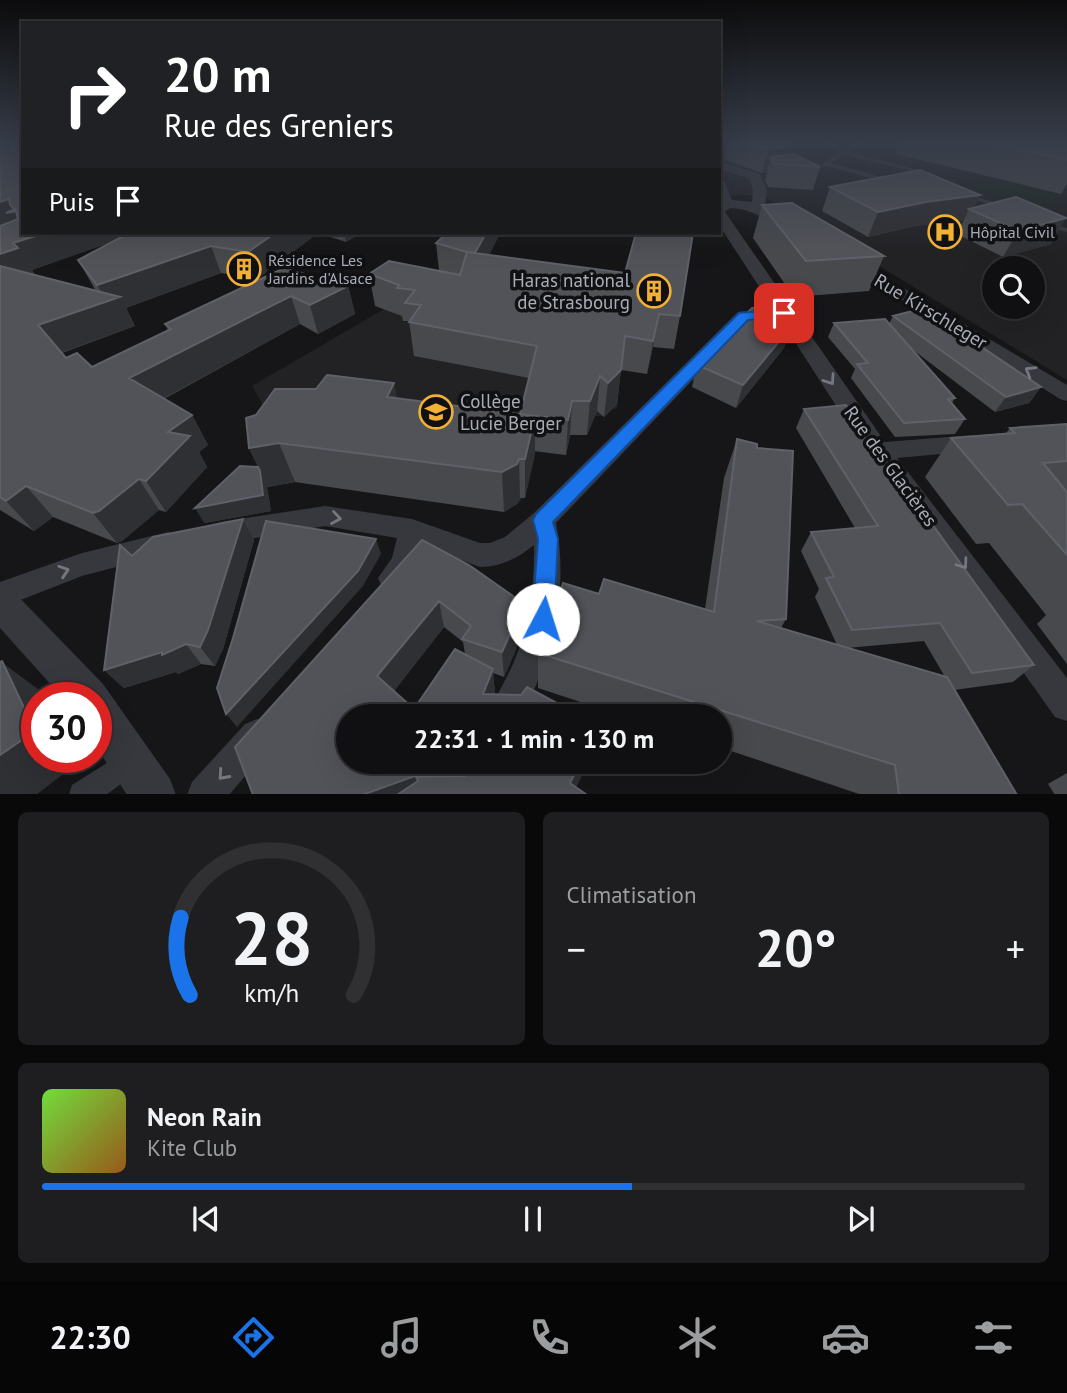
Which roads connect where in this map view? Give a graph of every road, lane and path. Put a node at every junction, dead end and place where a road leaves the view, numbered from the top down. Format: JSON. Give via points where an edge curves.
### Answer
{"nodes":[{"id":1,"x":761,"y":177,"type":"edge"},
{"id":2,"x":883,"y":177,"type":"edge"},
{"id":3,"x":894,"y":180,"type":"edge"},
{"id":4,"x":758,"y":208,"type":"junction"},
{"id":5,"x":1019,"y":210,"type":"edge"},
{"id":6,"x":721,"y":212,"type":"edge"},
{"id":7,"x":1007,"y":213,"type":"edge"},
{"id":8,"x":1067,"y":223,"type":"edge"},
{"id":9,"x":795,"y":228,"type":"edge"},
{"id":10,"x":1067,"y":230,"type":"edge"},
{"id":11,"x":842,"y":257,"type":"edge"},
{"id":12,"x":784,"y":313,"type":"junction"},
{"id":13,"x":1067,"y":394,"type":"edge"},
{"id":14,"x":999,"y":441,"type":"edge"},
{"id":15,"x":880,"y":451,"type":"junction"},
{"id":16,"x":543,"y":520,"type":"junction"},
{"id":17,"x":412,"y":530,"type":"junction"},
{"id":18,"x":0,"y":595,"type":"edge"},
{"id":19,"x":377,"y":595,"type":"edge"},
{"id":20,"x":0,"y":603,"type":"edge"},
{"id":21,"x":76,"y":682,"type":"edge"},
{"id":22,"x":510,"y":704,"type":"edge"},
{"id":23,"x":1067,"y":705,"type":"edge"},
{"id":24,"x":280,"y":709,"type":"edge"},
{"id":25,"x":112,"y":732,"type":"edge"},
{"id":26,"x":462,"y":774,"type":"edge"},
{"id":27,"x":142,"y":778,"type":"edge"},
{"id":28,"x":82,"y":794,"type":"edge"},
{"id":29,"x":205,"y":794,"type":"edge"},
{"id":30,"x":443,"y":794,"type":"edge"}],
"edges":[{"from":1,"to":4,"type":"street"},
{"from":2,"to":3,"type":"lane"},
{"from":4,"to":6,"type":"street"},
{"from":4,"to":9,"type":"street"},
{"from":5,"to":7,"type":"lane","via":[[957,197]]},
{"from":6,"to":12,"type":"street","name":"Rue des Glacières"},
{"from":8,"to":10,"type":"lane","via":[[1043,220]]},
{"from":13,"to":11,"type":"street","name":"Rue Kirschleger","one_way":true},
{"from":12,"to":15,"type":"street","name":"Rue des Glacières","one_way":true},
{"from":12,"to":16,"type":"street","via":[[744,316]]},
{"from":14,"to":15,"type":"street"},
{"from":15,"to":23,"type":"street","name":"Rue des Glacières","one_way":true},
{"from":16,"to":17,"type":"street","via":[[514,546],[491,556],[461,550]]},
{"from":16,"to":22,"type":"street","via":[[548,539],[543,619]]},
{"from":18,"to":17,"type":"street","one_way":true,"via":[[100,559],[325,516]]},
{"from":17,"to":19,"type":"street","via":[[404,564]]},
{"from":20,"to":21,"type":"street"},
{"from":24,"to":29,"type":"street","one_way":true},
{"from":25,"to":27,"type":"street"},
{"from":26,"to":30,"type":"street"},
{"from":27,"to":28,"type":"street"}]}
